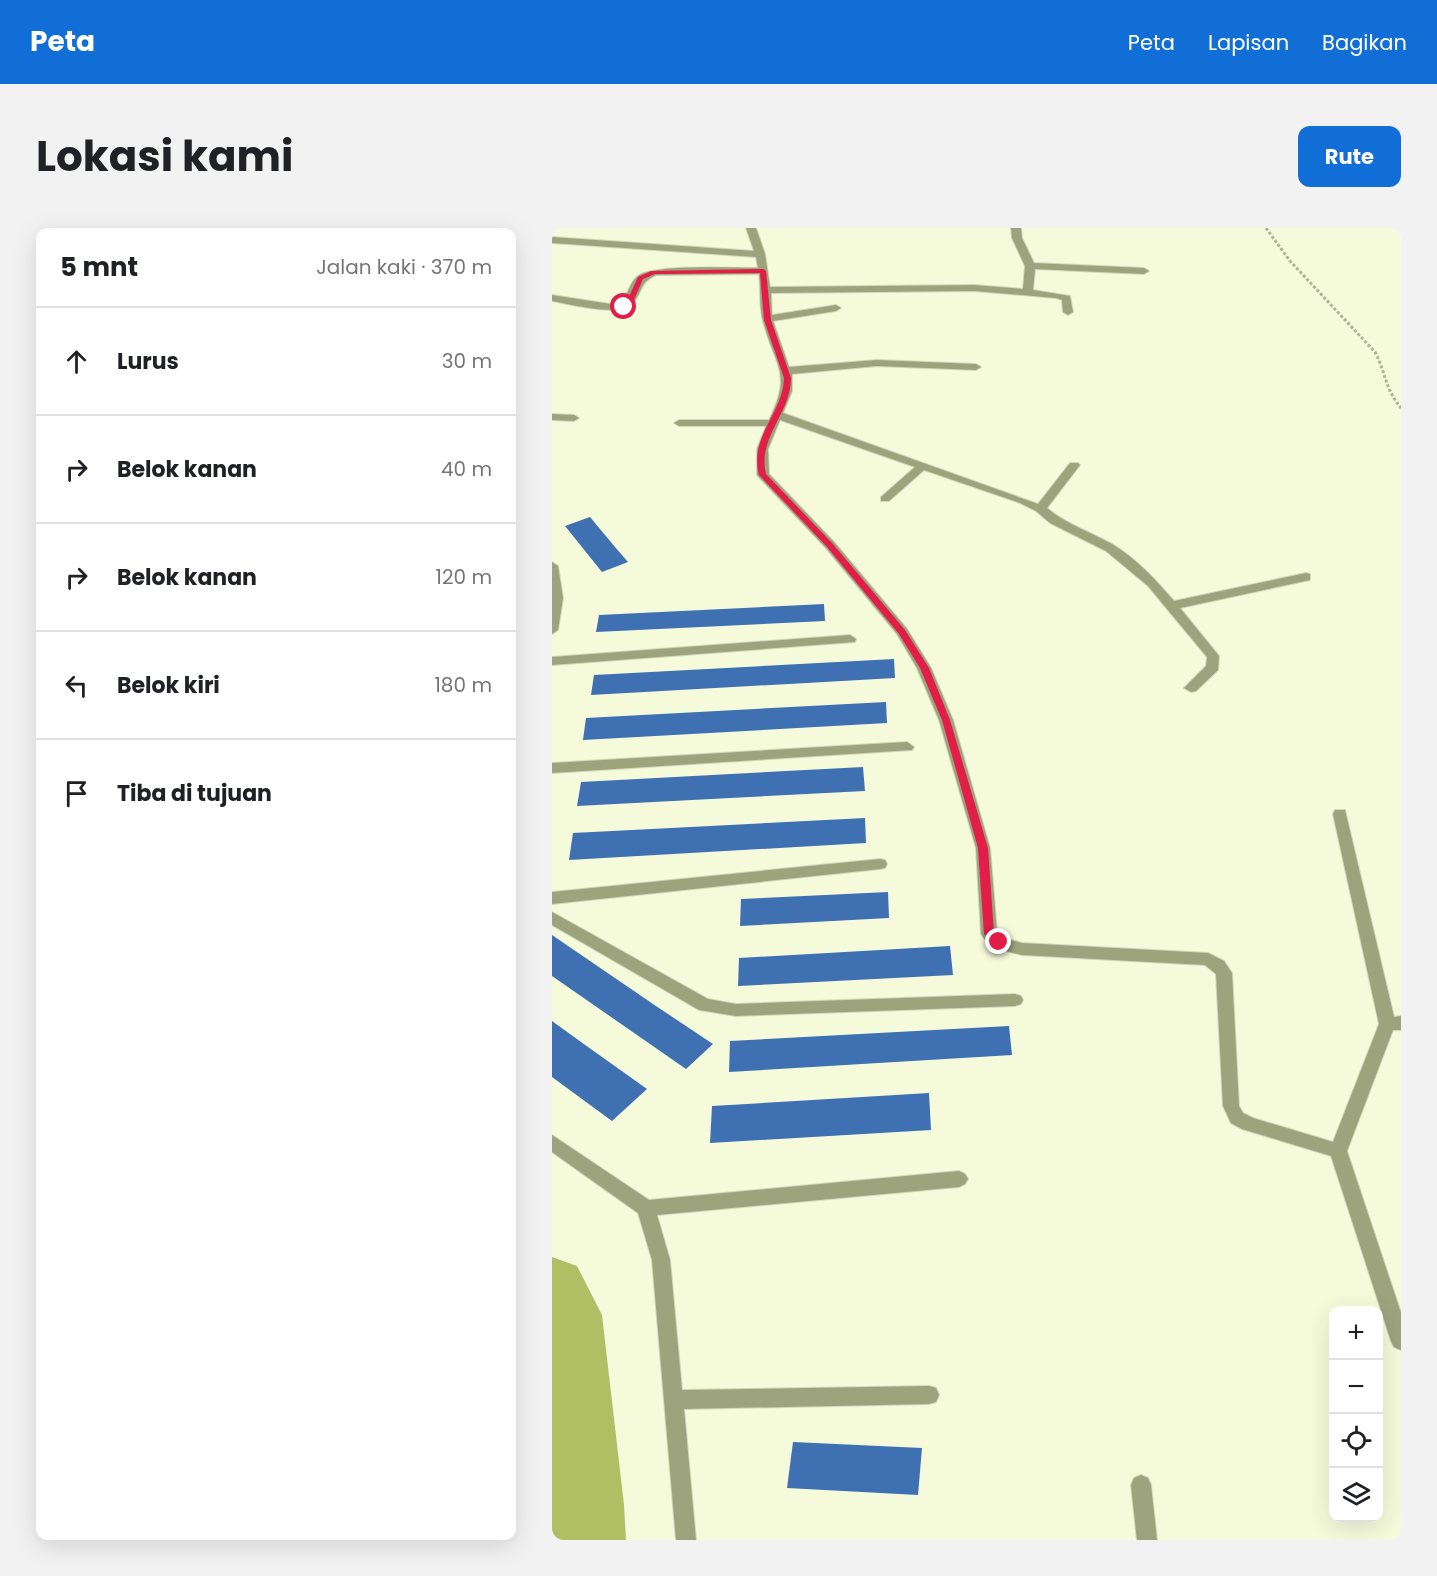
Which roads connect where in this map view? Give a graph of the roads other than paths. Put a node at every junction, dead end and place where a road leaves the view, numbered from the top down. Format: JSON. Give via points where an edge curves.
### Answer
{"nodes":[{"id":1,"x":555,"y":228,"type":"edge"},
{"id":2,"x":751,"y":228,"type":"edge"},
{"id":3,"x":1016,"y":228,"type":"edge"},
{"id":4,"x":552,"y":232,"type":"edge"},
{"id":5,"x":552,"y":240,"type":"edge"},
{"id":6,"x":760,"y":254,"type":"junction"},
{"id":7,"x":1030,"y":266,"type":"junction"},
{"id":8,"x":763,"y":271,"type":"junction"},
{"id":9,"x":1144,"y":271,"type":"dead end"},
{"id":10,"x":766,"y":290,"type":"junction"},
{"id":11,"x":1028,"y":292,"type":"junction"},
{"id":12,"x":552,"y":298,"type":"edge"},
{"id":13,"x":836,"y":308,"type":"dead end"},
{"id":14,"x":1068,"y":312,"type":"dead end"},
{"id":15,"x":767,"y":320,"type":"junction"},
{"id":16,"x":975,"y":368,"type":"dead end"},
{"id":17,"x":785,"y":371,"type":"junction"},
{"id":18,"x":552,"y":417,"type":"edge"},
{"id":19,"x":574,"y":418,"type":"dead end"},
{"id":20,"x":774,"y":419,"type":"junction"},
{"id":21,"x":679,"y":423,"type":"dead end"},
{"id":22,"x":1074,"y":465,"type":"dead end"},
{"id":23,"x":922,"y":466,"type":"junction"},
{"id":24,"x":885,"y":499,"type":"dead end"},
{"id":25,"x":1040,"y":509,"type":"junction"},
{"id":26,"x":552,"y":566,"type":"edge"},
{"id":27,"x":1306,"y":576,"type":"dead end"},
{"id":28,"x":1171,"y":606,"type":"junction"},
{"id":29,"x":552,"y":630,"type":"edge"},
{"id":30,"x":850,"y":639,"type":"dead end"},
{"id":31,"x":552,"y":661,"type":"edge"},
{"id":32,"x":1191,"y":688,"type":"dead end"},
{"id":33,"x":907,"y":747,"type":"dead end"},
{"id":34,"x":552,"y":768,"type":"edge"},
{"id":35,"x":1340,"y":814,"type":"dead end"},
{"id":36,"x":880,"y":864,"type":"dead end"},
{"id":37,"x":552,"y":898,"type":"edge"},
{"id":38,"x":552,"y":918,"type":"edge"},
{"id":39,"x":1015,"y":1000,"type":"dead end"},
{"id":40,"x":1394,"y":1024,"type":"edge"},
{"id":41,"x":552,"y":1142,"type":"edge"},
{"id":42,"x":1338,"y":1151,"type":"junction"},
{"id":43,"x":959,"y":1179,"type":"dead end"},
{"id":44,"x":646,"y":1208,"type":"junction"},
{"id":45,"x":1398,"y":1322,"type":"edge"},
{"id":46,"x":1401,"y":1341,"type":"edge"},
{"id":47,"x":929,"y":1395,"type":"dead end"},
{"id":48,"x":673,"y":1400,"type":"junction"},
{"id":49,"x":1141,"y":1485,"type":"dead end"},
{"id":50,"x":686,"y":1540,"type":"edge"},
{"id":51,"x":1147,"y":1540,"type":"edge"}],
"edges":[{"from":1,"to":4,"type":"street"},
{"from":2,"to":6,"type":"street"},
{"from":3,"to":7,"type":"street"},
{"from":5,"to":6,"type":"street"},
{"from":6,"to":8,"type":"street"},
{"from":7,"to":9,"type":"street"},
{"from":7,"to":11,"type":"street"},
{"from":8,"to":10,"type":"street"},
{"from":8,"to":12,"type":"street","via":[[654,272],[640,278],[629,302],[619,308]]},
{"from":10,"to":11,"type":"street","via":[[974,288]]},
{"from":10,"to":15,"type":"street"},
{"from":11,"to":14,"type":"street","via":[[1067,298]]},
{"from":13,"to":15,"type":"street"},
{"from":15,"to":17,"type":"street"},
{"from":16,"to":17,"type":"street","via":[[877,363]]},
{"from":17,"to":20,"type":"street","via":[[788,386]]},
{"from":18,"to":19,"type":"street"},
{"from":20,"to":21,"type":"street"},
{"from":20,"to":23,"type":"street"},
{"from":20,"to":42,"type":"street","via":[[760,450],[763,475],[902,632],[924,668],[946,720],[983,848],[989,934],[999,942],[1022,949],[1208,960],[1218,965],[1224,973],[1231,1106],[1237,1118]]},
{"from":22,"to":25,"type":"street"},
{"from":23,"to":24,"type":"street"},
{"from":23,"to":25,"type":"street"},
{"from":25,"to":28,"type":"street","via":[[1110,548],[1152,583]]},
{"from":26,"to":29,"type":"street","via":[[557,602]]},
{"from":27,"to":28,"type":"street"},
{"from":28,"to":32,"type":"street","via":[[1215,659],[1213,667]]},
{"from":30,"to":31,"type":"street"},
{"from":33,"to":34,"type":"street"},
{"from":35,"to":40,"type":"street"},
{"from":36,"to":37,"type":"street"},
{"from":38,"to":39,"type":"street","via":[[705,1005],[720,1009]]},
{"from":40,"to":42,"type":"street"},
{"from":41,"to":44,"type":"street"},
{"from":42,"to":45,"type":"street"},
{"from":43,"to":44,"type":"street"},
{"from":44,"to":48,"type":"street","via":[[661,1260]]},
{"from":45,"to":46,"type":"street"},
{"from":47,"to":48,"type":"street"},
{"from":48,"to":50,"type":"street"},
{"from":49,"to":51,"type":"street"}]}
